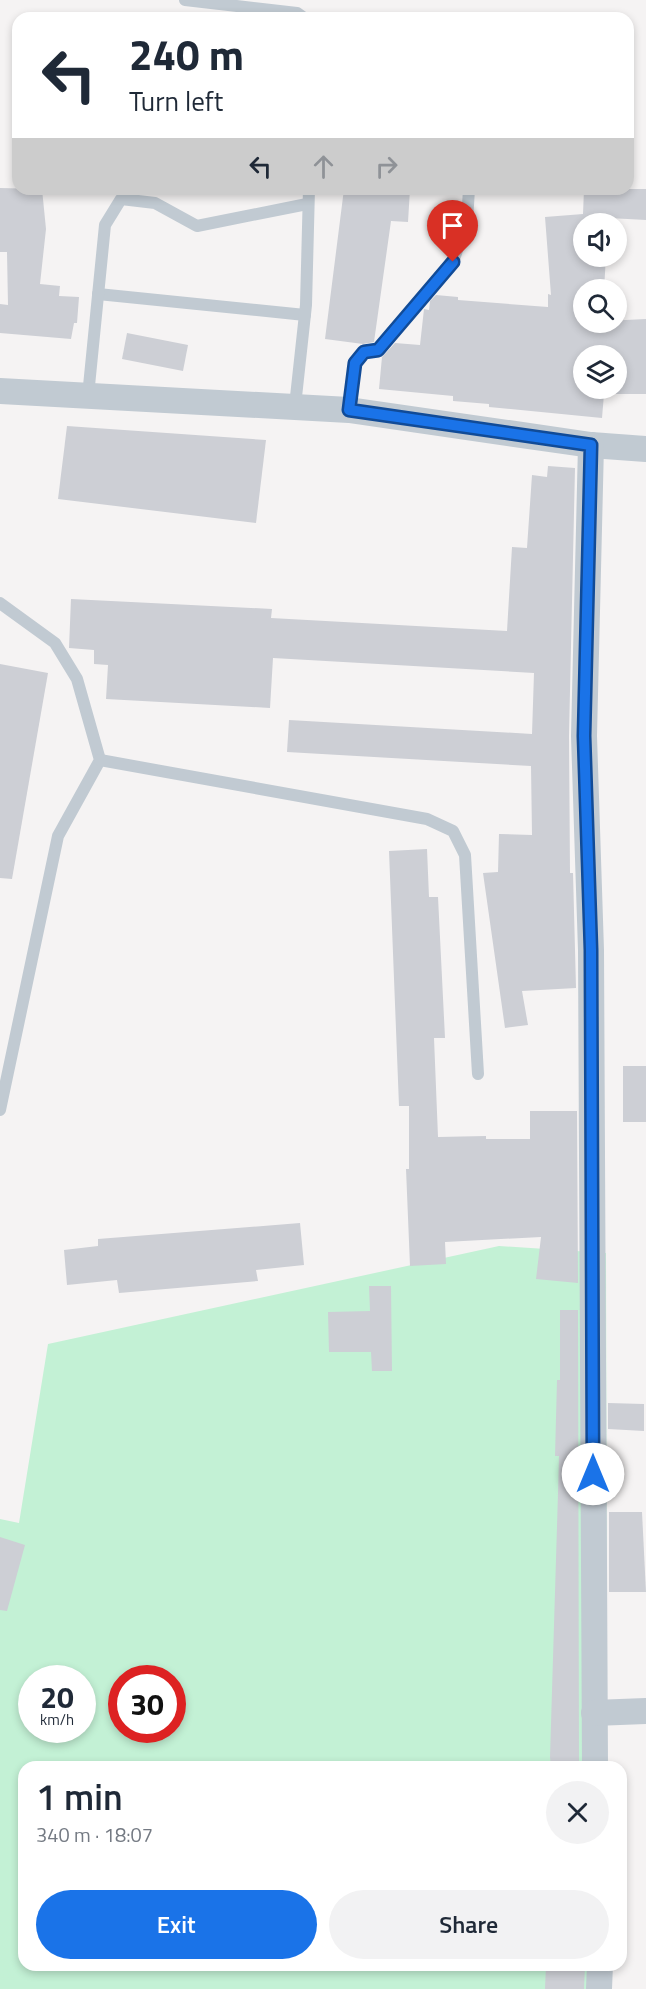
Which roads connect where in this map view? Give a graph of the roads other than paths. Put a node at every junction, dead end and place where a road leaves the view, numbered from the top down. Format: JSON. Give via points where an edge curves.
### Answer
{"nodes":[{"id":1,"x":185,"y":0,"type":"edge"},
{"id":2,"x":288,"y":12,"type":"edge"},
{"id":3,"x":308,"y":195,"type":"edge"},
{"id":4,"x":469,"y":195,"type":"edge"},
{"id":5,"x":307,"y":204,"type":"junction"},
{"id":6,"x":98,"y":294,"type":"junction"},
{"id":7,"x":305,"y":315,"type":"junction"},
{"id":8,"x":0,"y":391,"type":"edge"},
{"id":9,"x":88,"y":396,"type":"junction"},
{"id":10,"x":296,"y":406,"type":"junction"},
{"id":11,"x":349,"y":410,"type":"junction"},
{"id":12,"x":591,"y":445,"type":"junction"},
{"id":13,"x":646,"y":449,"type":"edge"},
{"id":14,"x":0,"y":603,"type":"edge"},
{"id":15,"x":100,"y":760,"type":"junction"},
{"id":16,"x":478,"y":1074,"type":"dead end"},
{"id":17,"x":0,"y":1110,"type":"edge"},
{"id":18,"x":646,"y":1711,"type":"edge"},
{"id":19,"x":594,"y":1713,"type":"junction"},
{"id":20,"x":596,"y":1761,"type":"edge"},
{"id":21,"x":600,"y":1971,"type":"edge"},
{"id":22,"x":599,"y":1989,"type":"edge"}],
"edges":[{"from":1,"to":2,"type":"lane"},
{"from":3,"to":5,"type":"lane"},
{"from":4,"to":11,"type":"lane","via":[[467,221],[453,262],[378,350],[364,352],[355,363]]},
{"from":5,"to":6,"type":"lane","via":[[196,226],[155,203],[121,199],[105,225]]},
{"from":5,"to":7,"type":"lane"},
{"from":6,"to":7,"type":"lane"},
{"from":6,"to":9,"type":"lane"},
{"from":7,"to":10,"type":"lane"},
{"from":8,"to":9,"type":"street"},
{"from":9,"to":10,"type":"street"},
{"from":10,"to":11,"type":"street"},
{"from":11,"to":12,"type":"street"},
{"from":12,"to":13,"type":"street"},
{"from":12,"to":19,"type":"street","via":[[584,736],[591,962]]},
{"from":14,"to":15,"type":"lane","via":[[55,643],[77,679]]},
{"from":15,"to":16,"type":"lane","via":[[427,819],[453,831],[465,855]]},
{"from":15,"to":17,"type":"lane","via":[[58,836]]},
{"from":18,"to":19,"type":"street"},
{"from":19,"to":20,"type":"street"},
{"from":21,"to":22,"type":"street"}]}
